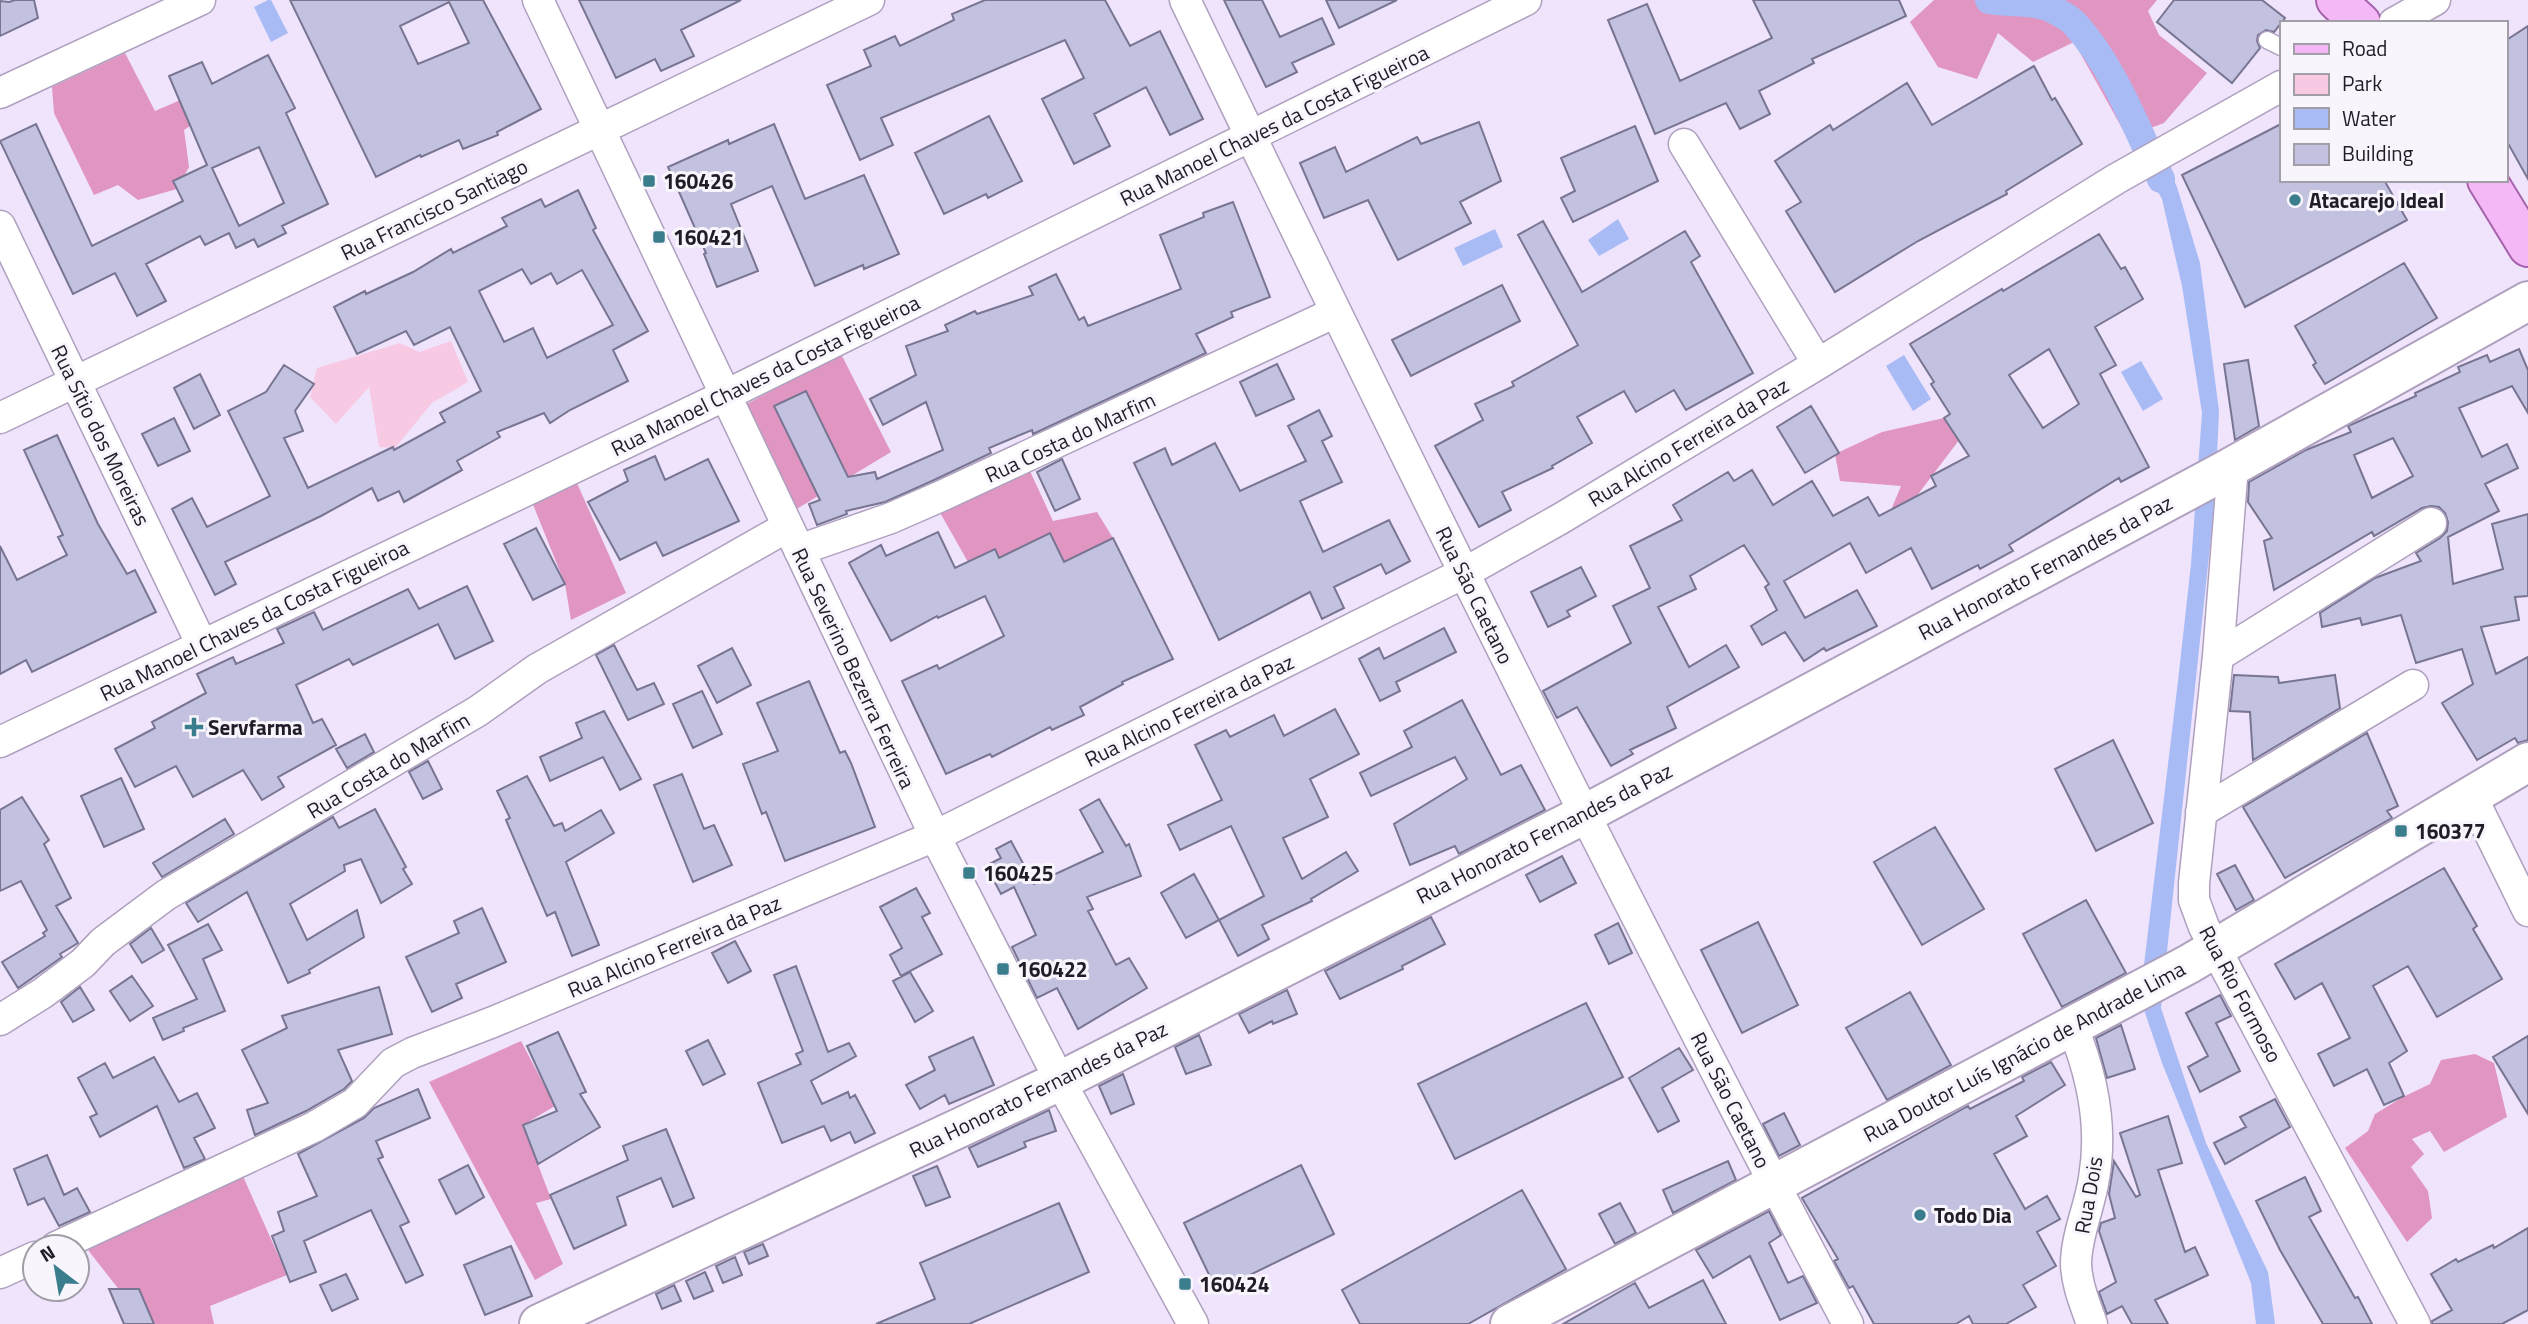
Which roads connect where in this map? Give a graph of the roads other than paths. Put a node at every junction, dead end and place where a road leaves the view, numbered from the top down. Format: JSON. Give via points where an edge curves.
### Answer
{"nodes":[{"id":1,"x":200,"y":0,"type":"edge"},
{"id":2,"x":538,"y":0,"type":"edge"},
{"id":3,"x":869,"y":0,"type":"edge"},
{"id":4,"x":1185,"y":0,"type":"edge"},
{"id":5,"x":1526,"y":0,"type":"edge"},
{"id":6,"x":2336,"y":0,"type":"edge"},
{"id":7,"x":2435,"y":0,"type":"edge"},
{"id":8,"x":2359,"y":21,"type":"edge"},
{"id":9,"x":2398,"y":21,"type":"edge"},
{"id":10,"x":2280,"y":87,"type":"edge"},
{"id":11,"x":0,"y":93,"type":"edge"},
{"id":12,"x":601,"y":129,"type":"junction"},
{"id":13,"x":1251,"y":137,"type":"junction"},
{"id":14,"x":1684,"y":144,"type":"dead end"},
{"id":15,"x":2488,"y":182,"type":"edge"},
{"id":16,"x":0,"y":226,"type":"edge"},
{"id":17,"x":2528,"y":247,"type":"edge"},
{"id":18,"x":2528,"y":301,"type":"edge"},
{"id":19,"x":1336,"y":312,"type":"junction"},
{"id":20,"x":1818,"y":364,"type":"junction"},
{"id":21,"x":75,"y":383,"type":"junction"},
{"id":22,"x":726,"y":395,"type":"junction"},
{"id":23,"x":0,"y":418,"type":"edge"},
{"id":24,"x":2216,"y":474,"type":"junction"},
{"id":25,"x":2431,"y":523,"type":"dead end"},
{"id":26,"x":793,"y":539,"type":"junction"},
{"id":27,"x":1464,"y":573,"type":"junction"},
{"id":28,"x":202,"y":645,"type":"junction"},
{"id":29,"x":2218,"y":656,"type":"junction"},
{"id":30,"x":2413,"y":685,"type":"dead end"},
{"id":31,"x":0,"y":742,"type":"edge"},
{"id":32,"x":2528,"y":762,"type":"edge"},
{"id":33,"x":2471,"y":795,"type":"junction"},
{"id":34,"x":2201,"y":812,"type":"junction"},
{"id":35,"x":1585,"y":814,"type":"junction"},
{"id":36,"x":935,"y":836,"type":"junction"},
{"id":37,"x":2528,"y":911,"type":"edge"},
{"id":38,"x":2203,"y":956,"type":"junction"},
{"id":39,"x":0,"y":1020,"type":"edge"},
{"id":40,"x":2072,"y":1026,"type":"junction"},
{"id":41,"x":1060,"y":1081,"type":"junction"},
{"id":42,"x":1774,"y":1185,"type":"junction"},
{"id":43,"x":86,"y":1233,"type":"edge"},
{"id":44,"x":21,"y":1263,"type":"edge"},
{"id":45,"x":0,"y":1273,"type":"edge"},
{"id":46,"x":1533,"y":1319,"type":"edge"},
{"id":47,"x":539,"y":1324,"type":"edge"},
{"id":48,"x":1193,"y":1324,"type":"edge"},
{"id":49,"x":1848,"y":1324,"type":"edge"},
{"id":50,"x":2092,"y":1324,"type":"edge"},
{"id":51,"x":2415,"y":1324,"type":"edge"}],
"edges":[{"from":1,"to":11,"type":"street"},
{"from":2,"to":12,"type":"street","name":"Rua Severino Bezerra Ferreira"},
{"from":3,"to":12,"type":"street","name":"Rua Francisco Santiago"},
{"from":4,"to":13,"type":"street","name":"Rua São Caetano"},
{"from":5,"to":13,"type":"street","name":"Rua Manoel Chaves da Costa Figueiroa"},
{"from":6,"to":8,"type":"main road"},
{"from":7,"to":9,"type":"street"},
{"from":10,"to":20,"type":"street","name":"Rua Alcino Ferreira da Paz","via":[[2148,161]]},
{"from":12,"to":21,"type":"street","name":"Rua Francisco Santiago"},
{"from":12,"to":22,"type":"street","name":"Rua Severino Bezerra Ferreira"},
{"from":13,"to":19,"type":"street","name":"Rua São Caetano"},
{"from":13,"to":22,"type":"street","name":"Rua Manoel Chaves da Costa Figueiroa"},
{"from":14,"to":20,"type":"street"},
{"from":15,"to":17,"type":"main road"},
{"from":16,"to":21,"type":"street","name":"Rua Sítio dos Moreiras"},
{"from":18,"to":24,"type":"main road","name":"Rua Honorato Fernandes da Paz"},
{"from":19,"to":26,"type":"street","name":"Rua Costa do Marfim","via":[[891,518]]},
{"from":19,"to":27,"type":"street","name":"Rua São Caetano"},
{"from":20,"to":27,"type":"street","name":"Rua Alcino Ferreira da Paz"},
{"from":21,"to":23,"type":"street","name":"Rua Francisco Santiago"},
{"from":21,"to":28,"type":"street","name":"Rua Sítio dos Moreiras"},
{"from":22,"to":26,"type":"street","name":"Rua Severino Bezerra Ferreira"},
{"from":22,"to":28,"type":"street","name":"Rua Manoel Chaves da Costa Figueiroa"},
{"from":24,"to":29,"type":"street","name":"Rua Rio Formoso"},
{"from":24,"to":35,"type":"main road","name":"Rua Honorato Fernandes da Paz"},
{"from":25,"to":29,"type":"street"},
{"from":26,"to":36,"type":"street","name":"Rua Severino Bezerra Ferreira"},
{"from":26,"to":39,"type":"street","name":"Rua Costa do Marfim","via":[[537,669],[478,711],[166,895],[103,942],[83,963]]},
{"from":27,"to":35,"type":"street","name":"Rua São Caetano"},
{"from":27,"to":36,"type":"street","name":"Rua Alcino Ferreira da Paz"},
{"from":28,"to":31,"type":"street","name":"Rua Manoel Chaves da Costa Figueiroa"},
{"from":29,"to":34,"type":"street","name":"Rua Rio Formoso"},
{"from":30,"to":34,"type":"street"},
{"from":32,"to":33,"type":"main road","name":"Rua Doutor Luís Ignácio de Andrade Lima"},
{"from":33,"to":37,"type":"street"},
{"from":33,"to":38,"type":"main road","name":"Rua Doutor Luís Ignácio de Andrade Lima"},
{"from":34,"to":38,"type":"street","name":"Rua Rio Formoso","via":[[2194,900],[2204,928]]},
{"from":35,"to":41,"type":"main road","name":"Rua Honorato Fernandes da Paz"},
{"from":35,"to":42,"type":"street","name":"Rua São Caetano"},
{"from":36,"to":41,"type":"street","name":"Rua Severino Bezerra Ferreira"},
{"from":36,"to":43,"type":"street","name":"Rua Alcino Ferreira da Paz","via":[[412,1053],[393,1063],[355,1103],[314,1127]]},
{"from":38,"to":40,"type":"main road","name":"Rua Doutor Luís Ignácio de Andrade Lima"},
{"from":38,"to":51,"type":"street","name":"Rua Rio Formoso"},
{"from":40,"to":42,"type":"main road","name":"Rua Doutor Luís Ignácio de Andrade Lima"},
{"from":40,"to":50,"type":"street","name":"Rua Dois","via":[[2085,1058],[2095,1107],[2094,1178],[2076,1262],[2080,1292]]},
{"from":41,"to":47,"type":"main road","name":"Rua Honorato Fernandes da Paz"},
{"from":41,"to":48,"type":"street","name":"Rua Severino Bezerra Ferreira"},
{"from":42,"to":46,"type":"main road","name":"Rua Doutor Luís Ignácio de Andrade Lima"},
{"from":42,"to":49,"type":"street","name":"Rua São Caetano"},
{"from":44,"to":45,"type":"street"}]}
